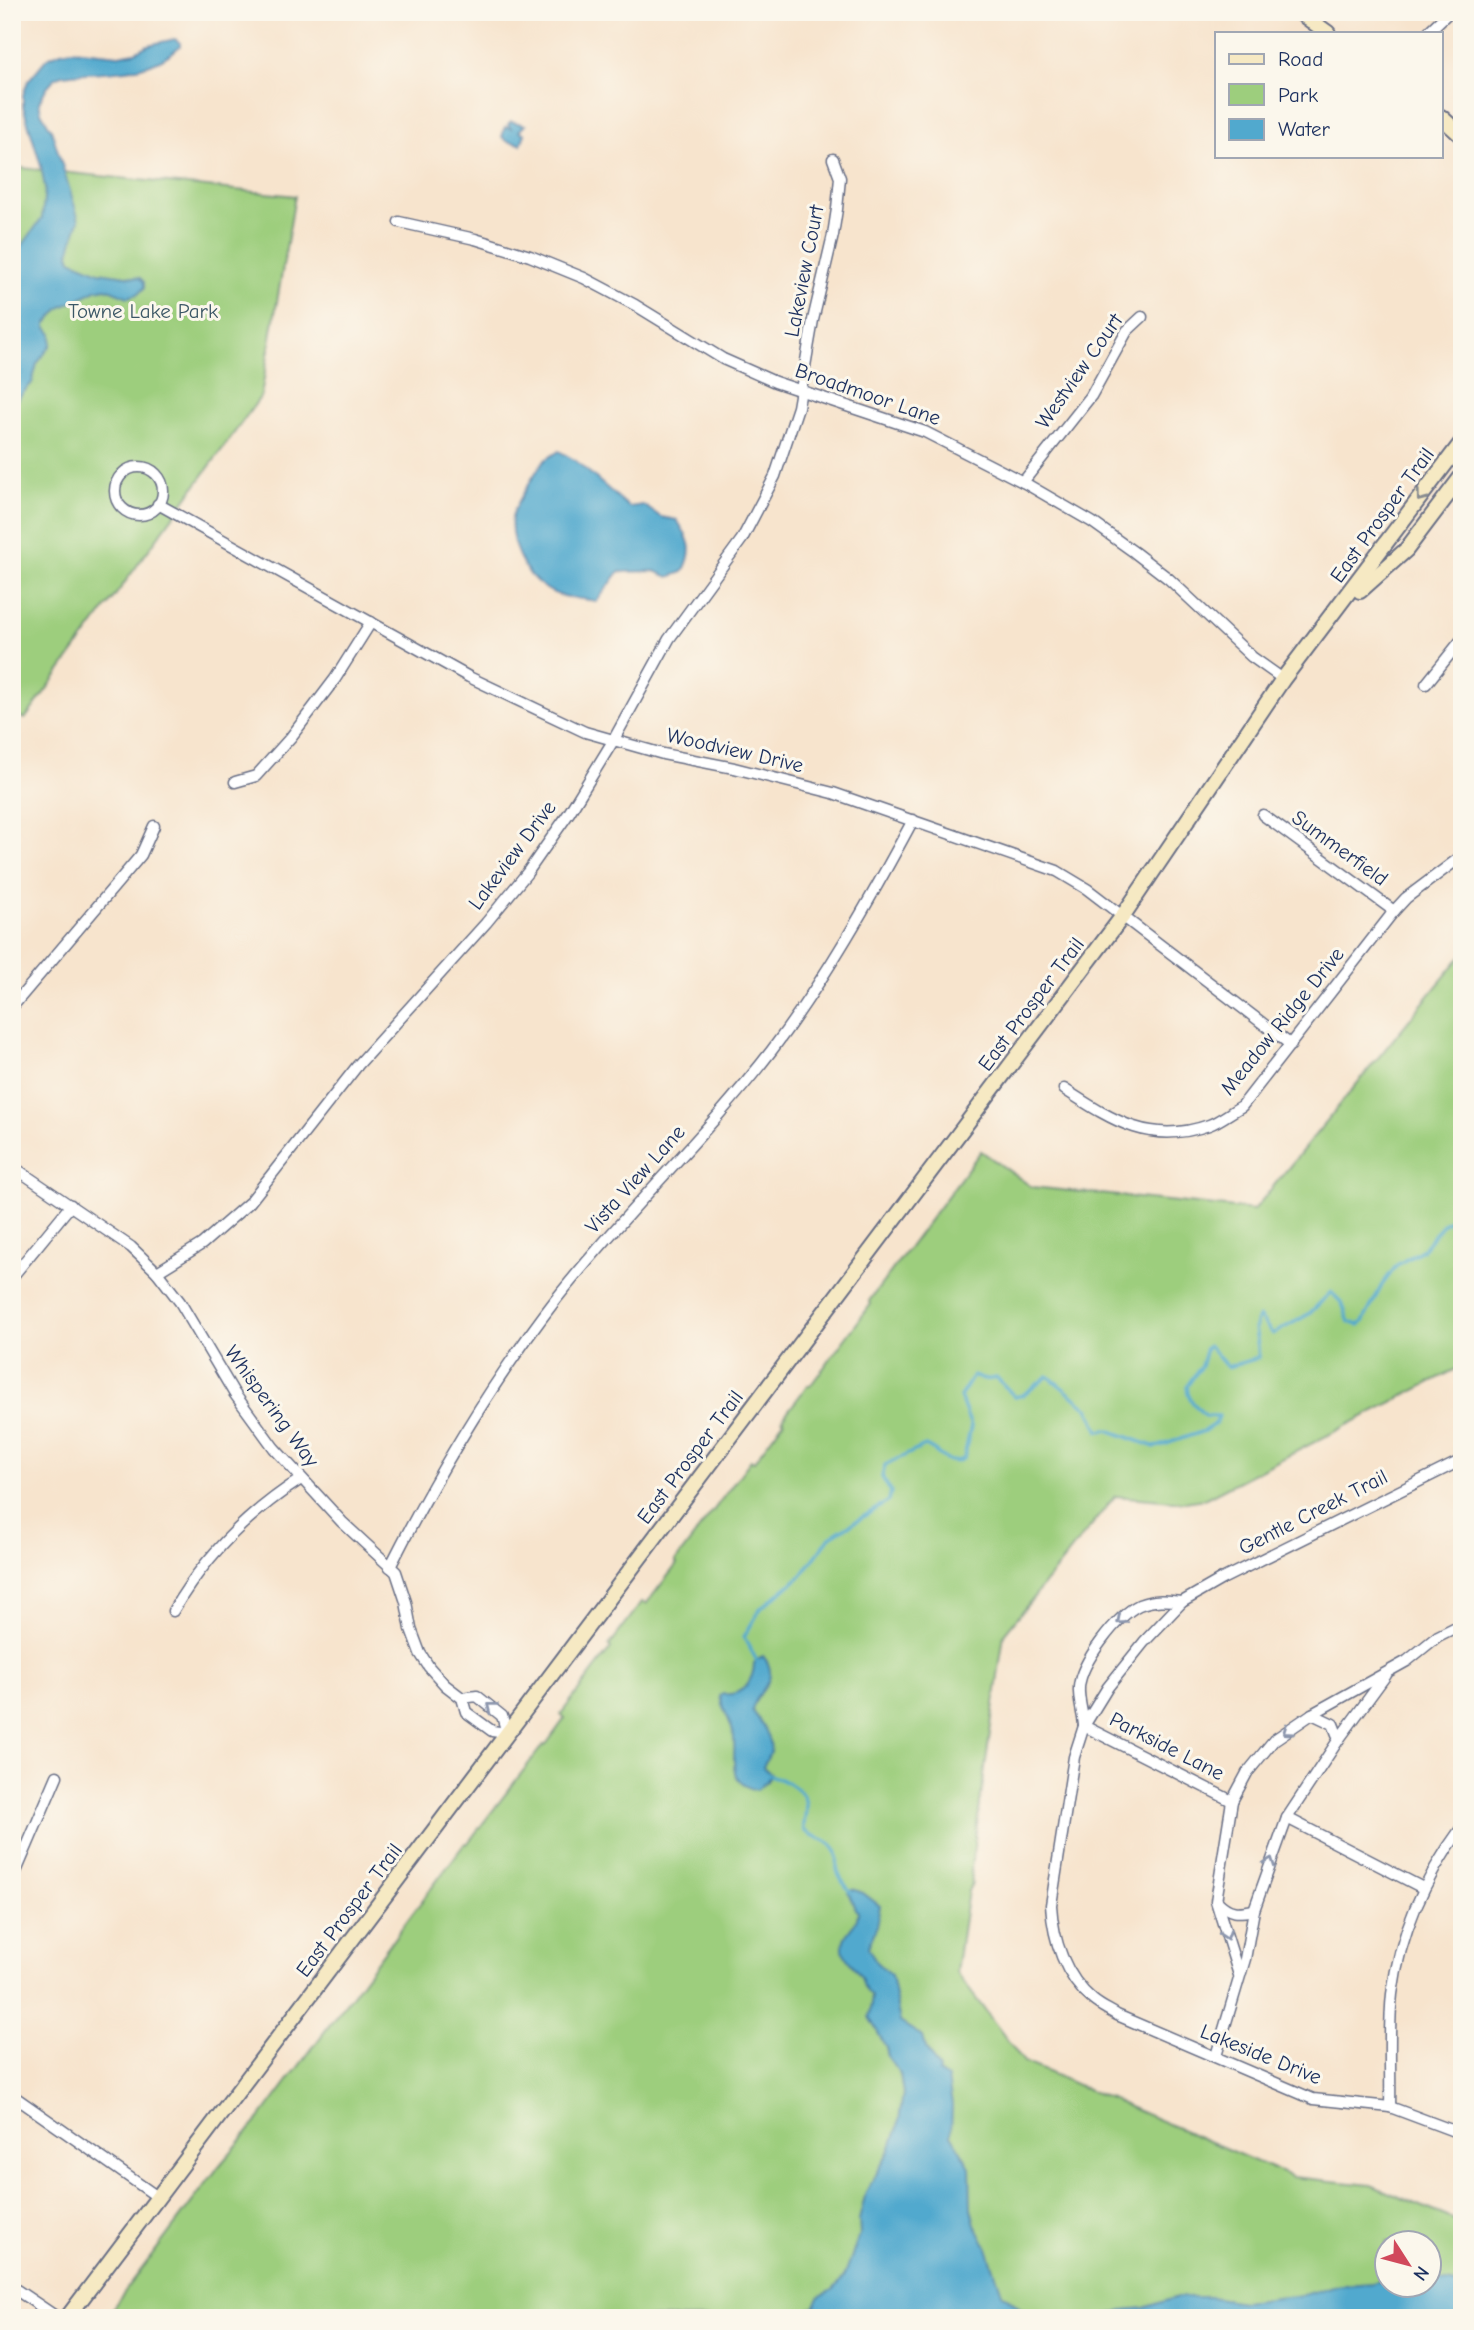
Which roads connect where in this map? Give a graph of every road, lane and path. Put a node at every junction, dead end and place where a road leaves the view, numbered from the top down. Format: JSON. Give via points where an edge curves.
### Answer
{"nodes":[{"id":1,"x":1299,"y":12,"type":"edge"},
{"id":2,"x":1449,"y":12,"type":"edge"},
{"id":3,"x":1327,"y":32,"type":"edge"},
{"id":4,"x":1428,"y":32,"type":"edge"},
{"id":5,"x":833,"y":159,"type":"dead end"},
{"id":6,"x":399,"y":222,"type":"dead end"},
{"id":7,"x":1142,"y":317,"type":"dead end"},
{"id":8,"x":801,"y":391,"type":"junction"},
{"id":9,"x":1461,"y":444,"type":"edge"},
{"id":10,"x":1462,"y":476,"type":"edge"},
{"id":11,"x":1024,"y":482,"type":"junction"},
{"id":12,"x":158,"y":504,"type":"junction"},
{"id":13,"x":1335,"y":613,"type":"junction"},
{"id":14,"x":371,"y":622,"type":"junction"},
{"id":15,"x":1462,"y":639,"type":"edge"},
{"id":16,"x":1283,"y":680,"type":"junction"},
{"id":17,"x":1426,"y":684,"type":"dead end"},
{"id":18,"x":612,"y":741,"type":"junction"},
{"id":19,"x":235,"y":782,"type":"dead end"},
{"id":20,"x":1263,"y":816,"type":"dead end"},
{"id":21,"x":912,"y":820,"type":"junction"},
{"id":22,"x":154,"y":827,"type":"dead end"},
{"id":23,"x":1462,"y":856,"type":"edge"},
{"id":24,"x":1394,"y":911,"type":"junction"},
{"id":25,"x":1122,"y":917,"type":"junction"},
{"id":26,"x":12,"y":1007,"type":"edge"},
{"id":27,"x":1291,"y":1045,"type":"junction"},
{"id":28,"x":1064,"y":1089,"type":"dead end"},
{"id":29,"x":12,"y":1166,"type":"edge"},
{"id":30,"x":71,"y":1205,"type":"junction"},
{"id":31,"x":157,"y":1272,"type":"junction"},
{"id":32,"x":12,"y":1278,"type":"edge"},
{"id":33,"x":1462,"y":1460,"type":"edge"},
{"id":34,"x":301,"y":1479,"type":"junction"},
{"id":35,"x":390,"y":1567,"type":"junction"},
{"id":36,"x":1182,"y":1602,"type":"junction"},
{"id":37,"x":173,"y":1611,"type":"dead end"},
{"id":38,"x":1462,"y":1624,"type":"edge"},
{"id":39,"x":1389,"y":1672,"type":"junction"},
{"id":40,"x":462,"y":1698,"type":"junction"},
{"id":41,"x":1312,"y":1714,"type":"junction"},
{"id":42,"x":1084,"y":1726,"type":"junction"},
{"id":43,"x":507,"y":1733,"type":"junction"},
{"id":44,"x":1339,"y":1739,"type":"junction"},
{"id":45,"x":57,"y":1776,"type":"dead end"},
{"id":46,"x":1232,"y":1801,"type":"junction"},
{"id":47,"x":1287,"y":1818,"type":"junction"},
{"id":48,"x":1462,"y":1827,"type":"edge"},
{"id":49,"x":12,"y":1881,"type":"edge"},
{"id":50,"x":1423,"y":1888,"type":"junction"},
{"id":51,"x":1216,"y":1901,"type":"junction"},
{"id":52,"x":1254,"y":1910,"type":"junction"},
{"id":53,"x":1239,"y":1975,"type":"junction"},
{"id":54,"x":1092,"y":2000,"type":"joint"},
{"id":55,"x":1216,"y":2056,"type":"junction"},
{"id":56,"x":12,"y":2095,"type":"edge"},
{"id":57,"x":1390,"y":2107,"type":"junction"},
{"id":58,"x":1462,"y":2134,"type":"edge"},
{"id":59,"x":159,"y":2198,"type":"junction"},
{"id":60,"x":12,"y":2287,"type":"edge"},
{"id":61,"x":58,"y":2318,"type":"edge"},
{"id":62,"x":67,"y":2318,"type":"edge"}],
"edges":[{"from":1,"to":3,"type":"main road"},
{"from":2,"to":4,"type":"street"},
{"from":5,"to":8,"type":"street","name":"Lakeview Court","via":[[839,178],[837,209]]},
{"from":6,"to":8,"type":"street","name":"Broadmoor Lane","via":[[475,239],[584,278],[723,359]]},
{"from":7,"to":11,"type":"street","name":"Westview Court","via":[[1127,331],[1091,396]]},
{"from":8,"to":11,"type":"street","name":"Broadmoor Lane","via":[[925,432]]},
{"from":8,"to":18,"type":"street","name":"Lakeview Drive","via":[[784,453],[754,520],[669,639]]},
{"from":9,"to":13,"type":"main road","name":"East Prosper Trail","one_way":true},
{"from":10,"to":13,"type":"main road","name":"East Prosper Trail","via":[[1406,550]]},
{"from":11,"to":16,"type":"street","name":"Broadmoor Lane","via":[[1134,552]]},
{"from":12,"to":12,"type":"street","via":[[162,487],[154,472],[135,467],[118,478],[116,499],[128,513],[145,514]]},
{"from":12,"to":14,"type":"street","name":"Woodview Drive"},
{"from":13,"to":16,"type":"main road","name":"East Prosper Trail"},
{"from":14,"to":18,"type":"street","name":"Woodview Drive","via":[[526,706]]},
{"from":14,"to":19,"type":"street","via":[[291,737],[256,776]]},
{"from":15,"to":17,"type":"street"},
{"from":16,"to":25,"type":"main road","name":"East Prosper Trail"},
{"from":18,"to":21,"type":"street","name":"Woodview Drive","via":[[820,789]]},
{"from":18,"to":31,"type":"street","name":"Lakeview Drive","via":[[527,873],[358,1065],[274,1175],[229,1222]]},
{"from":20,"to":24,"type":"street","name":"Summerfield"},
{"from":21,"to":25,"type":"street","name":"Woodview Drive","via":[[1057,871]]},
{"from":21,"to":35,"type":"street","name":"Vista View Lane","via":[[851,932],[772,1049],[732,1101],[607,1238],[509,1363],[445,1464]]},
{"from":22,"to":26,"type":"street","via":[[141,855]]},
{"from":23,"to":24,"type":"street","name":"Meadow Ridge Drive"},
{"from":24,"to":27,"type":"street","name":"Meadow Ridge Drive"},
{"from":25,"to":27,"type":"street","name":"Woodview Drive"},
{"from":25,"to":43,"type":"main road","name":"East Prosper Trail"},
{"from":27,"to":28,"type":"street","name":"Meadow Ridge Drive","via":[[1242,1106],[1211,1124],[1174,1134],[1109,1118]]},
{"from":29,"to":30,"type":"street","name":"Whispering Way"},
{"from":30,"to":31,"type":"street","name":"Whispering Way","via":[[131,1247]]},
{"from":30,"to":32,"type":"street"},
{"from":31,"to":34,"type":"street","name":"Whispering Way","via":[[234,1393]]},
{"from":33,"to":36,"type":"street","name":"Gentle Creek Trail"},
{"from":34,"to":35,"type":"street","name":"Whispering Way"},
{"from":34,"to":37,"type":"street","via":[[253,1513],[225,1540]]},
{"from":35,"to":40,"type":"street","name":"Whispering Way","via":[[399,1579],[420,1653],[437,1677]]},
{"from":36,"to":42,"type":"street","name":"Gentle Creek Trail","via":[[1108,1687]]},
{"from":36,"to":42,"type":"street","name":"Gentle Creek Trail","one_way":true,"via":[[1158,1600],[1138,1606],[1108,1631],[1086,1664],[1079,1687]]},
{"from":38,"to":39,"type":"street","via":[[1437,1636]]},
{"from":39,"to":41,"type":"street"},
{"from":39,"to":44,"type":"street"},
{"from":40,"to":43,"type":"street","name":"Whispering Way","via":[[466,1712],[492,1731]]},
{"from":43,"to":40,"type":"street","name":"Whispering Way","one_way":true,"via":[[502,1716],[494,1709],[477,1696]]},
{"from":41,"to":44,"type":"street","via":[[1333,1724]]},
{"from":41,"to":46,"type":"street","one_way":true,"via":[[1274,1740],[1247,1773]]},
{"from":42,"to":46,"type":"street","name":"Parkside Lane"},
{"from":42,"to":54,"type":"street","name":"Gentle Creek Trail","via":[[1074,1757],[1051,1906],[1052,1929],[1061,1956]]},
{"from":43,"to":59,"type":"main road","name":"East Prosper Trail"},
{"from":44,"to":47,"type":"street"},
{"from":45,"to":49,"type":"street"},
{"from":46,"to":51,"type":"street"},
{"from":47,"to":50,"type":"street"},
{"from":52,"to":47,"type":"street","one_way":true},
{"from":48,"to":50,"type":"street"},
{"from":50,"to":57,"type":"street","via":[[1403,1941],[1392,1995]]},
{"from":51,"to":52,"type":"street","via":[[1236,1913]]},
{"from":51,"to":53,"type":"street","one_way":true},
{"from":52,"to":53,"type":"street"},
{"from":53,"to":55,"type":"street"},
{"from":54,"to":55,"type":"street","name":"Lakeside Drive"},
{"from":55,"to":57,"type":"street","name":"Lakeside Drive","via":[[1313,2099]]},
{"from":56,"to":59,"type":"street"},
{"from":57,"to":58,"type":"street","name":"Lakeside Drive"},
{"from":59,"to":62,"type":"main road","name":"East Prosper Trail"},
{"from":60,"to":61,"type":"street"}]}
